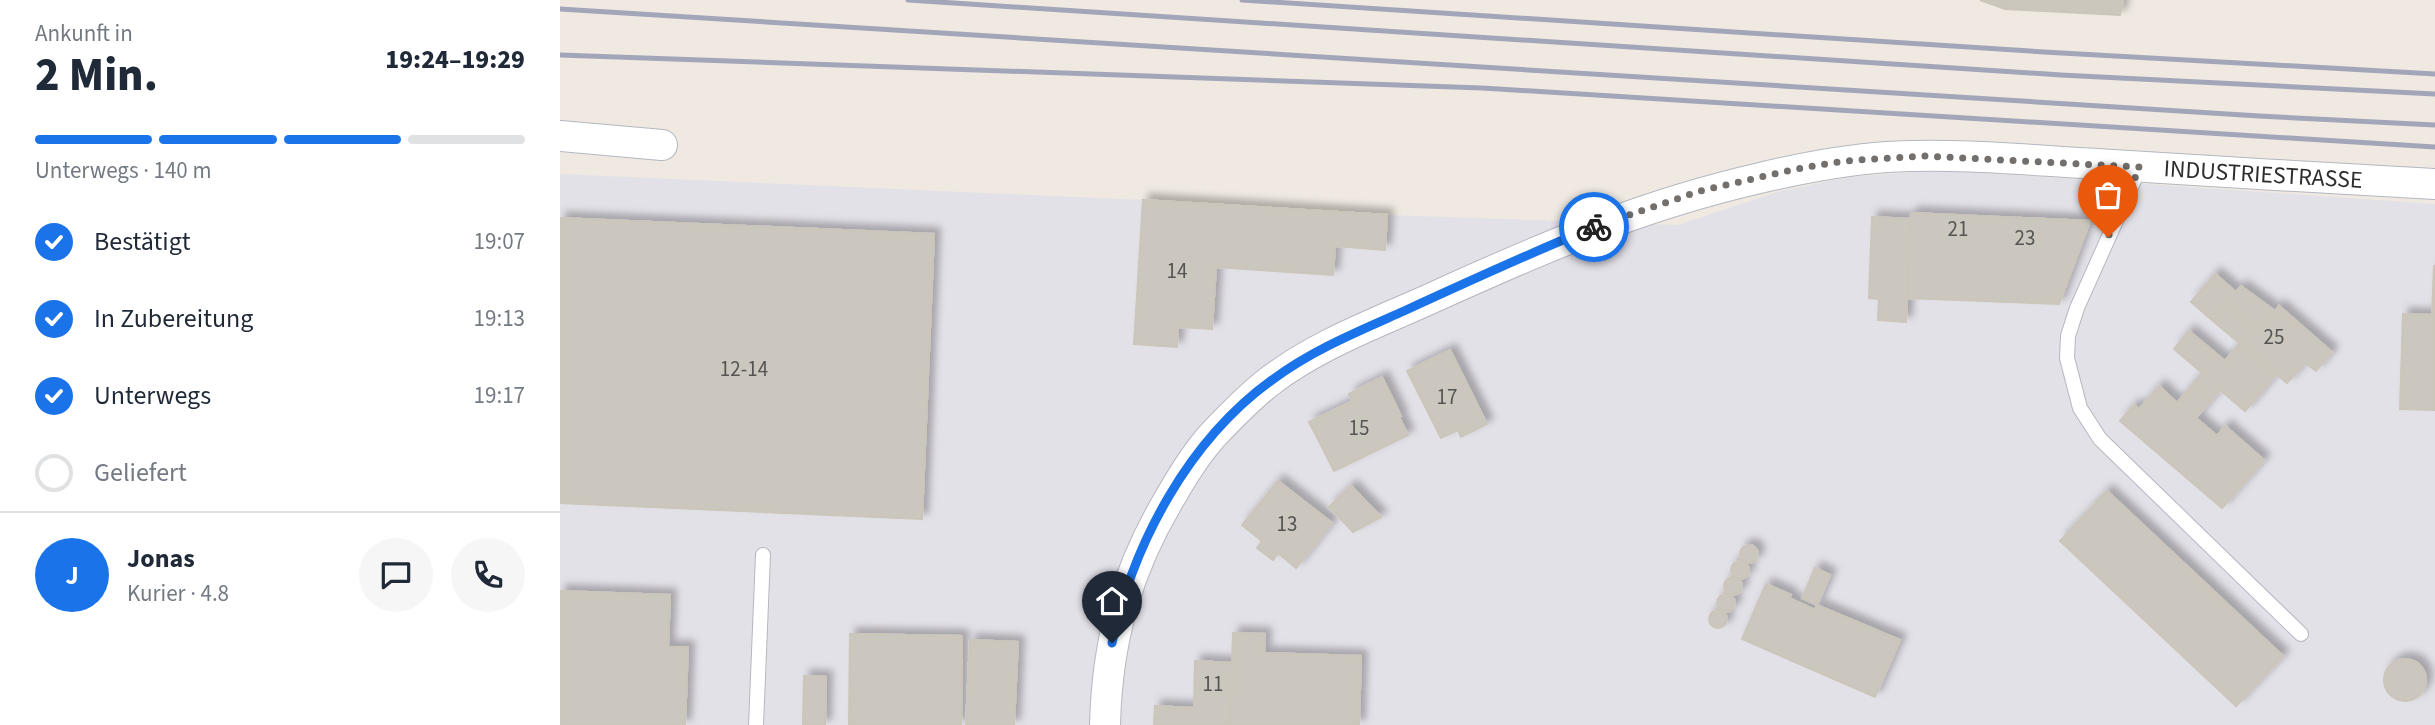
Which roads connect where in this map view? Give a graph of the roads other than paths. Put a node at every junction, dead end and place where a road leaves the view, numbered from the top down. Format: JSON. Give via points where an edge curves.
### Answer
{"nodes":[{"id":1,"x":560,"y":136,"type":"edge"},
{"id":2,"x":662,"y":145,"type":"dead end"},
{"id":3,"x":2140,"y":167,"type":"junction"},
{"id":4,"x":2435,"y":184,"type":"edge"},
{"id":5,"x":763,"y":555,"type":"dead end"},
{"id":6,"x":2301,"y":634,"type":"dead end"},
{"id":7,"x":756,"y":725,"type":"edge"},
{"id":8,"x":1105,"y":725,"type":"edge"}],
"edges":[{"from":1,"to":2,"type":"street"},
{"from":3,"to":4,"type":"street","name":"INDUSTRIESTRASSE"},
{"from":3,"to":6,"type":"lane","via":[[2068,336],[2067,358],[2080,408],[2100,439]]},
{"from":3,"to":8,"type":"street","name":"INDUSTRIESTRASSE","via":[[1886,157],[1796,169],[1712,188],[1602,223],[1340,340],[1271,380],[1210,438],[1152,527],[1116,623],[1108,662]]},
{"from":5,"to":7,"type":"lane"}]}
